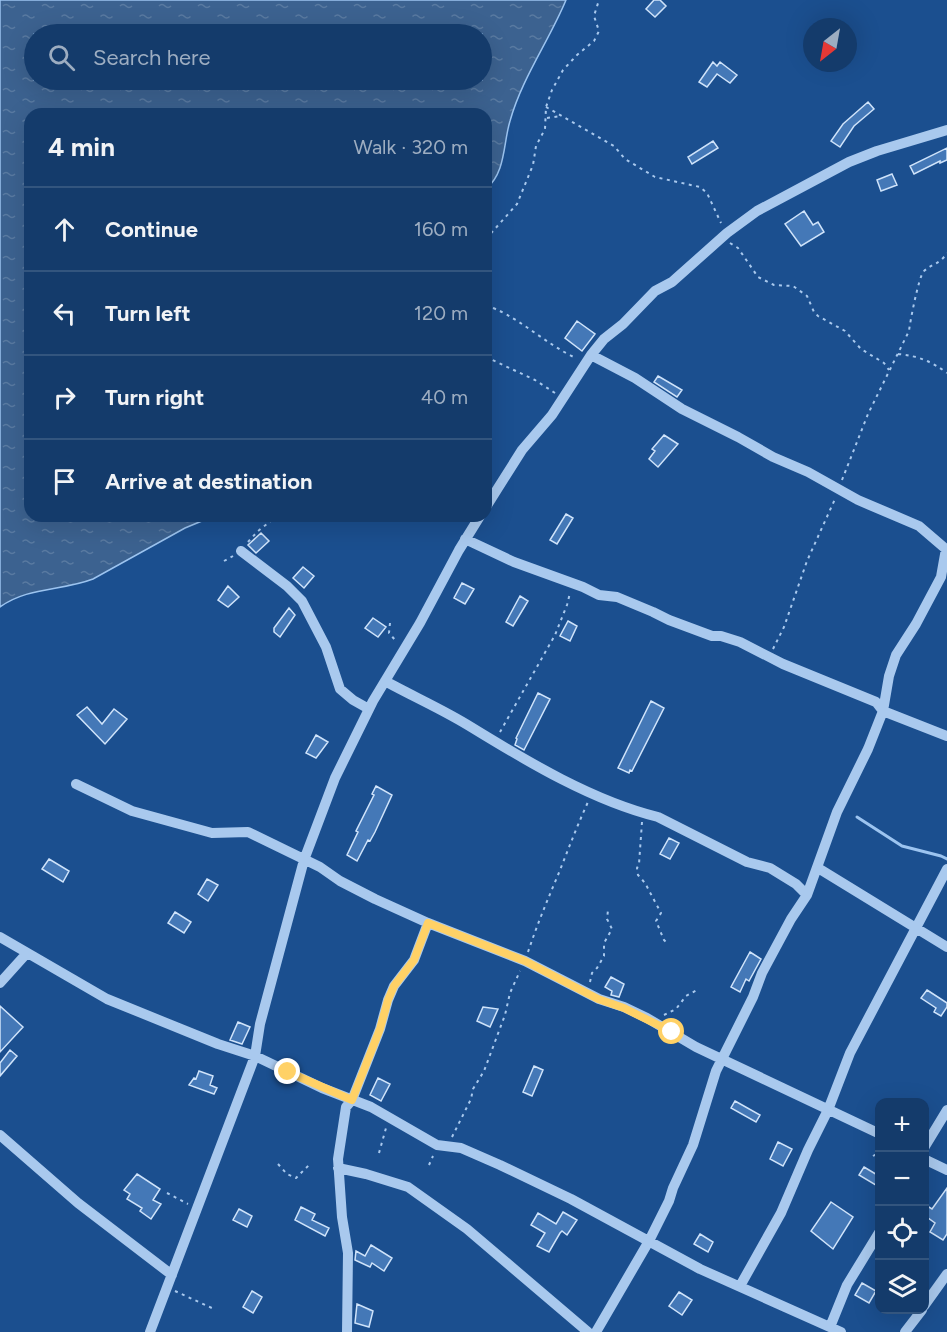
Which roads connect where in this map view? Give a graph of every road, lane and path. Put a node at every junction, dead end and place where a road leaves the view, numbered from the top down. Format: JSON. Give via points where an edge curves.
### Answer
{"nodes":[{"id":1,"x":599,"y":0,"type":"edge"},
{"id":2,"x":546,"y":107,"type":"junction"},
{"id":3,"x":561,"y":116,"type":"junction"},
{"id":4,"x":545,"y":118,"type":"junction"},
{"id":5,"x":947,"y":130,"type":"edge"},
{"id":6,"x":492,"y":232,"type":"edge"},
{"id":7,"x":725,"y":236,"type":"junction"},
{"id":8,"x":947,"y":253,"type":"edge"},
{"id":9,"x":492,"y":308,"type":"edge"},
{"id":10,"x":898,"y":354,"type":"junction"},
{"id":11,"x":589,"y":358,"type":"junction"},
{"id":12,"x":492,"y":360,"type":"edge"},
{"id":13,"x":889,"y":372,"type":"junction"},
{"id":14,"x":947,"y":373,"type":"edge"},
{"id":15,"x":563,"y":397,"type":"junction"},
{"id":16,"x":838,"y":489,"type":"junction"},
{"id":17,"x":492,"y":498,"type":"edge"},
{"id":18,"x":269,"y":522,"type":"edge"},
{"id":19,"x":476,"y":522,"type":"edge"},
{"id":20,"x":465,"y":539,"type":"junction"},
{"id":21,"x":946,"y":550,"type":"edge"},
{"id":22,"x":241,"y":551,"type":"junction"},
{"id":23,"x":224,"y":561,"type":"dead end"},
{"id":24,"x":572,"y":583,"type":"junction"},
{"id":25,"x":390,"y":623,"type":"dead end"},
{"id":26,"x":406,"y":647,"type":"junction"},
{"id":27,"x":768,"y":656,"type":"junction"},
{"id":28,"x":385,"y":681,"type":"junction"},
{"id":29,"x":369,"y":709,"type":"junction"},
{"id":30,"x":884,"y":711,"type":"junction"},
{"id":31,"x":947,"y":736,"type":"edge"},
{"id":32,"x":494,"y":742,"type":"junction"},
{"id":33,"x":76,"y":784,"type":"dead end"},
{"id":34,"x":642,"y":814,"type":"junction"},
{"id":35,"x":304,"y":860,"type":"junction"},
{"id":36,"x":818,"y":868,"type":"junction"},
{"id":37,"x":947,"y":869,"type":"edge"},
{"id":38,"x":807,"y":895,"type":"junction"},
{"id":39,"x":608,"y":910,"type":"dead end"},
{"id":40,"x":428,"y":923,"type":"junction"},
{"id":41,"x":915,"y":928,"type":"junction"},
{"id":42,"x":0,"y":930,"type":"edge"},
{"id":43,"x":0,"y":937,"type":"edge"},
{"id":44,"x":11,"y":943,"type":"junction"},
{"id":45,"x":667,"y":943,"type":"dead end"},
{"id":46,"x":947,"y":947,"type":"edge"},
{"id":47,"x":27,"y":953,"type":"junction"},
{"id":48,"x":0,"y":983,"type":"edge"},
{"id":49,"x":697,"y":990,"type":"dead end"},
{"id":50,"x":588,"y":993,"type":"junction"},
{"id":51,"x":647,"y":1018,"type":"junction"},
{"id":52,"x":255,"y":1056,"type":"junction"},
{"id":53,"x":723,"y":1058,"type":"junction"},
{"id":54,"x":352,"y":1100,"type":"junction"},
{"id":55,"x":828,"y":1110,"type":"junction"},
{"id":56,"x":947,"y":1110,"type":"edge"},
{"id":57,"x":392,"y":1118,"type":"junction"},
{"id":58,"x":875,"y":1132,"type":"edge"},
{"id":59,"x":0,"y":1135,"type":"edge"},
{"id":60,"x":929,"y":1140,"type":"edge"},
{"id":61,"x":379,"y":1153,"type":"dead end"},
{"id":62,"x":929,"y":1162,"type":"edge"},
{"id":63,"x":278,"y":1164,"type":"dead end"},
{"id":64,"x":309,"y":1165,"type":"dead end"},
{"id":65,"x":338,"y":1168,"type":"junction"},
{"id":66,"x":947,"y":1170,"type":"edge"},
{"id":67,"x":167,"y":1193,"type":"dead end"},
{"id":68,"x":196,"y":1208,"type":"junction"},
{"id":69,"x":875,"y":1238,"type":"edge"},
{"id":70,"x":649,"y":1241,"type":"junction"},
{"id":71,"x":947,"y":1274,"type":"edge"},
{"id":72,"x":172,"y":1275,"type":"junction"},
{"id":73,"x":740,"y":1286,"type":"junction"},
{"id":74,"x":167,"y":1287,"type":"junction"},
{"id":75,"x":929,"y":1300,"type":"edge"},
{"id":76,"x":214,"y":1309,"type":"dead end"},
{"id":77,"x":918,"y":1314,"type":"edge"},
{"id":78,"x":836,"y":1330,"type":"edge"},
{"id":79,"x":150,"y":1332,"type":"edge"},
{"id":80,"x":347,"y":1332,"type":"edge"},
{"id":81,"x":588,"y":1332,"type":"edge"},
{"id":82,"x":596,"y":1332,"type":"edge"},
{"id":83,"x":904,"y":1332,"type":"edge"}],
"edges":[{"from":1,"to":2,"type":"path","via":[[594,16],[598,31],[594,41],[563,70]]},
{"from":2,"to":3,"type":"path"},
{"from":2,"to":4,"type":"path"},
{"from":3,"to":4,"type":"path"},
{"from":3,"to":7,"type":"path","via":[[614,146],[625,159],[655,177],[700,187],[707,194]]},
{"from":4,"to":6,"type":"path","via":[[545,129],[517,204]]},
{"from":5,"to":7,"type":"street","via":[[849,162],[757,211]]},
{"from":7,"to":11,"type":"street","via":[[672,282],[643,301]]},
{"from":7,"to":13,"type":"path","via":[[758,277],[774,285],[793,286],[807,296],[818,316],[845,331],[861,349],[884,363]]},
{"from":8,"to":10,"type":"path","via":[[920,276],[909,332]]},
{"from":9,"to":11,"type":"path","via":[[560,351]]},
{"from":10,"to":13,"type":"path"},
{"from":10,"to":14,"type":"path","via":[[916,356]]},
{"from":11,"to":15,"type":"street"},
{"from":11,"to":16,"type":"street","via":[[635,378],[682,409]]},
{"from":12,"to":15,"type":"path"},
{"from":13,"to":16,"type":"path"},
{"from":15,"to":17,"type":"street"},
{"from":16,"to":21,"type":"street","via":[[919,526]]},
{"from":16,"to":27,"type":"path","via":[[784,627]]},
{"from":18,"to":22,"type":"path"},
{"from":19,"to":20,"type":"street"},
{"from":20,"to":24,"type":"street"},
{"from":20,"to":26,"type":"street"},
{"from":21,"to":30,"type":"street","via":[[941,577],[892,664]]},
{"from":22,"to":23,"type":"path"},
{"from":22,"to":29,"type":"street","via":[[302,601],[326,647],[340,689]]},
{"from":24,"to":27,"type":"street","via":[[712,636],[740,642]]},
{"from":24,"to":32,"type":"path","via":[[555,635]]},
{"from":25,"to":26,"type":"path","via":[[393,639]]},
{"from":26,"to":28,"type":"street"},
{"from":27,"to":30,"type":"street","via":[[876,702]]},
{"from":28,"to":29,"type":"street"},
{"from":28,"to":32,"type":"street"},
{"from":29,"to":35,"type":"street","via":[[335,778]]},
{"from":30,"to":31,"type":"street"},
{"from":30,"to":36,"type":"street","via":[[837,812]]},
{"from":32,"to":34,"type":"street"},
{"from":33,"to":35,"type":"street","via":[[132,811],[212,833],[248,832]]},
{"from":34,"to":38,"type":"street","via":[[658,817],[747,862],[770,868]]},
{"from":34,"to":45,"type":"path","via":[[637,868],[661,914],[656,921]]},
{"from":35,"to":40,"type":"street"},
{"from":35,"to":52,"type":"street"},
{"from":36,"to":38,"type":"street"},
{"from":36,"to":41,"type":"street"},
{"from":37,"to":41,"type":"street"},
{"from":38,"to":53,"type":"street","via":[[762,973]]},
{"from":39,"to":50,"type":"path","via":[[612,929],[603,943],[604,956],[589,979]]},
{"from":40,"to":50,"type":"street","via":[[525,961]]},
{"from":40,"to":54,"type":"street","via":[[414,960],[394,986]]},
{"from":41,"to":46,"type":"street"},
{"from":41,"to":55,"type":"street","via":[[850,1053]]},
{"from":42,"to":44,"type":"street"},
{"from":43,"to":44,"type":"street"},
{"from":44,"to":47,"type":"street"},
{"from":47,"to":48,"type":"street"},
{"from":47,"to":52,"type":"street","via":[[107,999]]},
{"from":49,"to":51,"type":"path","via":[[660,1018]]},
{"from":50,"to":51,"type":"street"},
{"from":51,"to":53,"type":"street"},
{"from":52,"to":54,"type":"street"},
{"from":52,"to":68,"type":"street"},
{"from":53,"to":55,"type":"street"},
{"from":53,"to":70,"type":"street","via":[[693,1145]]},
{"from":54,"to":57,"type":"street"},
{"from":54,"to":65,"type":"street","via":[[346,1107]]},
{"from":55,"to":58,"type":"street"},
{"from":55,"to":73,"type":"street","via":[[781,1213]]},
{"from":56,"to":60,"type":"street"},
{"from":57,"to":61,"type":"path"},
{"from":57,"to":70,"type":"street","via":[[436,1145],[461,1148],[571,1199]]},
{"from":59,"to":72,"type":"street","via":[[78,1203]]},
{"from":62,"to":66,"type":"street"},
{"from":63,"to":64,"type":"path","via":[[296,1178]]},
{"from":65,"to":80,"type":"street","via":[[348,1253]]},
{"from":65,"to":81,"type":"street","via":[[408,1187],[467,1229]]},
{"from":67,"to":68,"type":"path"},
{"from":68,"to":72,"type":"street"},
{"from":69,"to":78,"type":"street","via":[[847,1285]]},
{"from":70,"to":73,"type":"street"},
{"from":70,"to":82,"type":"street"},
{"from":71,"to":75,"type":"street"},
{"from":72,"to":74,"type":"street"},
{"from":73,"to":78,"type":"street"},
{"from":74,"to":76,"type":"path"},
{"from":74,"to":79,"type":"street"},
{"from":77,"to":83,"type":"street"}]}
